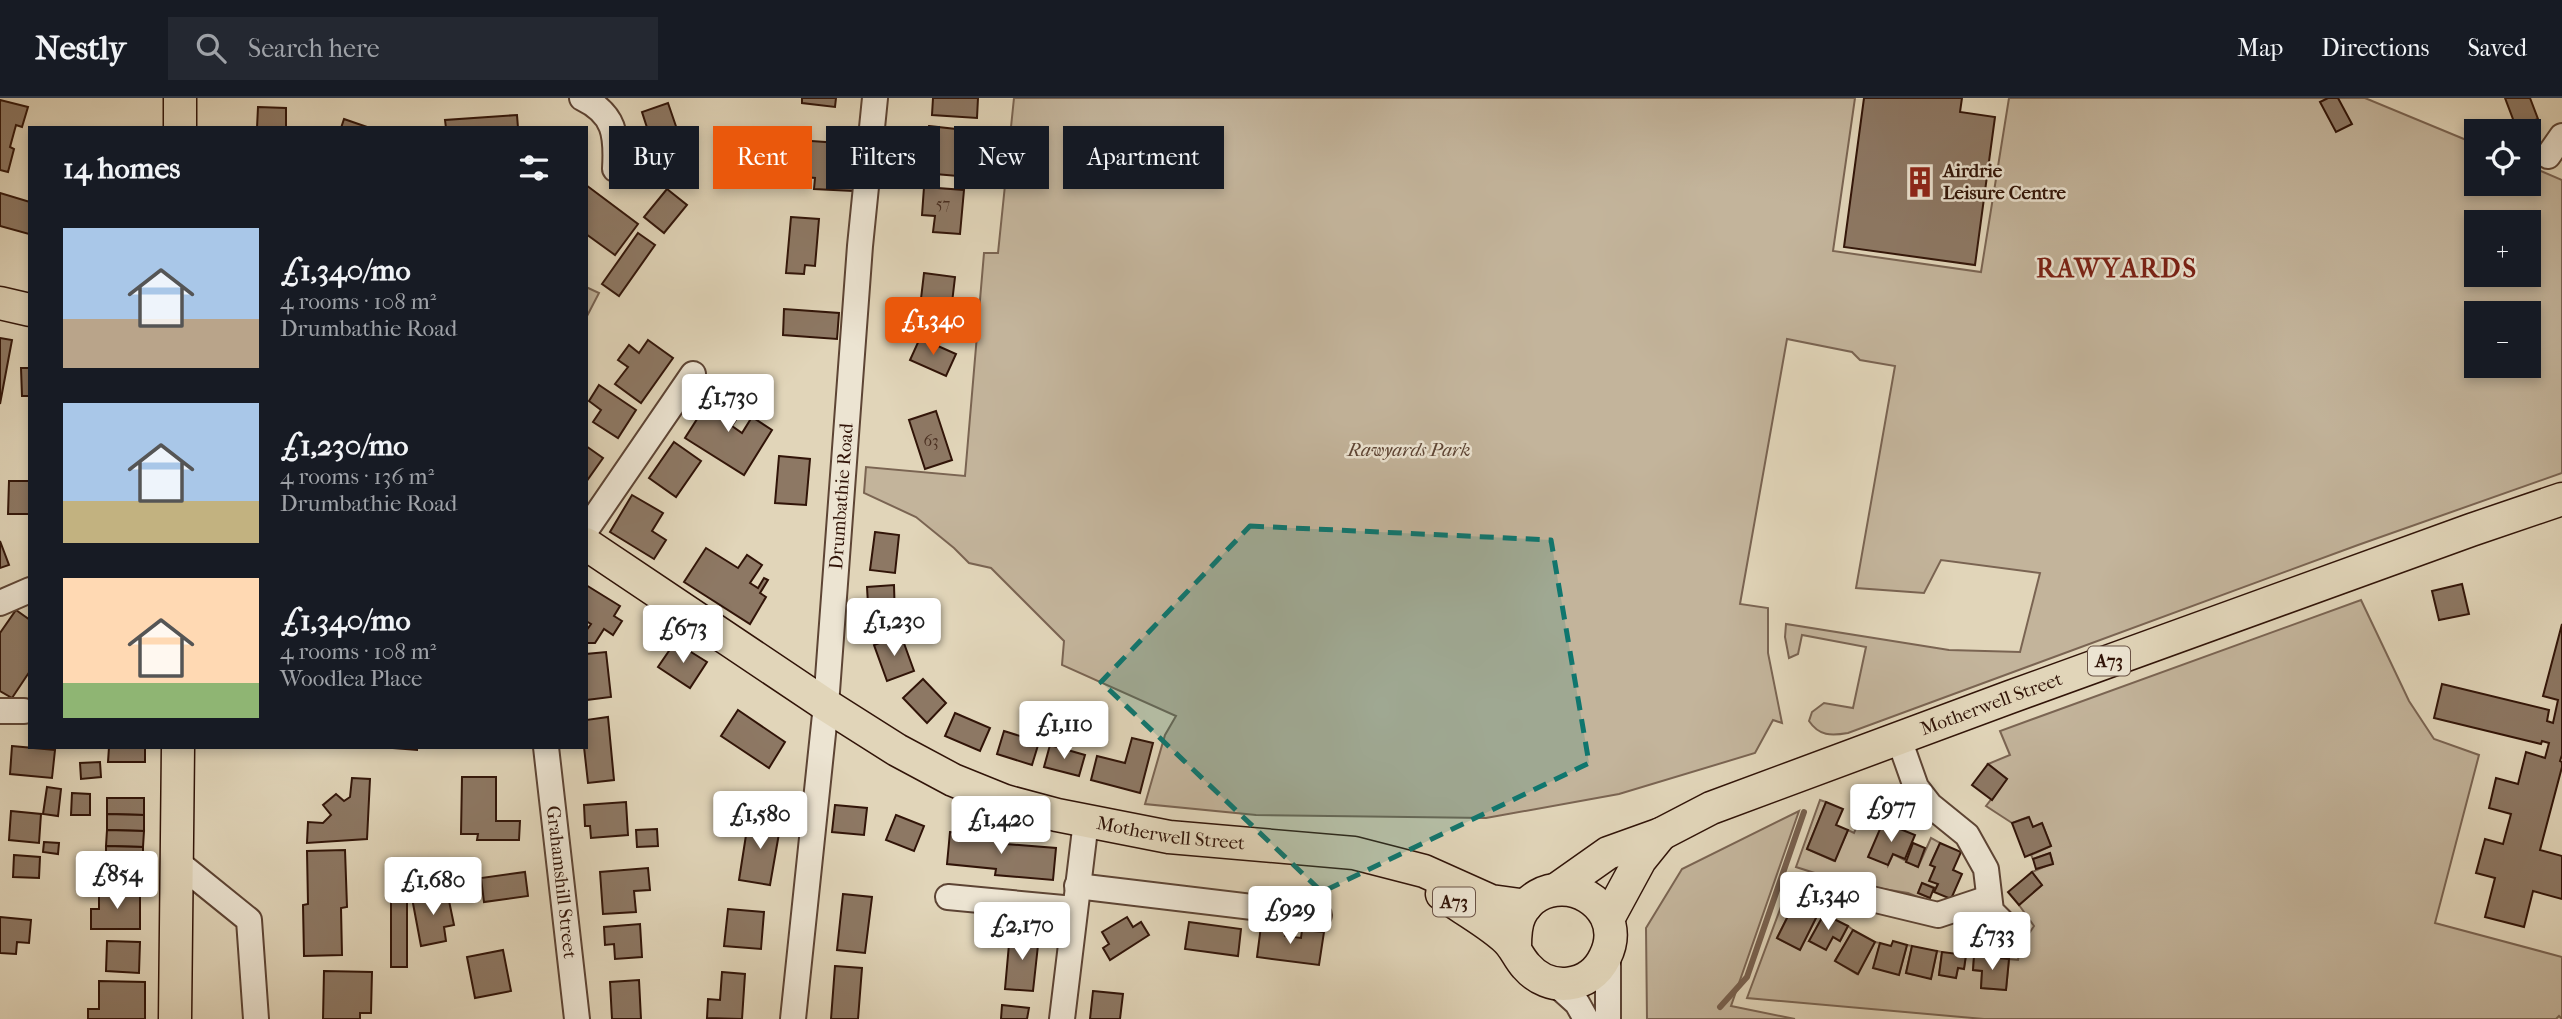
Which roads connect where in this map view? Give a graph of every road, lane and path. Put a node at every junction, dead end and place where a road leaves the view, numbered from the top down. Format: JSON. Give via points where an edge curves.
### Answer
{"nodes":[{"id":1,"x":180,"y":98,"type":"edge"},
{"id":2,"x":582,"y":98,"type":"edge"},
{"id":3,"x":875,"y":98,"type":"edge"},
{"id":4,"x":180,"y":126,"type":"edge"},
{"id":5,"x":612,"y":126,"type":"edge"},
{"id":6,"x":2562,"y":136,"type":"edge"},
{"id":7,"x":2548,"y":156,"type":"dead end"},
{"id":8,"x":0,"y":303,"type":"edge"},
{"id":9,"x":28,"y":310,"type":"edge"},
{"id":10,"x":693,"y":374,"type":"dead end"},
{"id":11,"x":2562,"y":499,"type":"edge"},
{"id":12,"x":588,"y":527,"type":"edge"},
{"id":13,"x":588,"y":545,"type":"edge"},
{"id":14,"x":28,"y":591,"type":"edge"},
{"id":15,"x":0,"y":603,"type":"edge"},
{"id":16,"x":826,"y":705,"type":"junction"},
{"id":17,"x":1899,"y":739,"type":"junction"},
{"id":18,"x":178,"y":749,"type":"edge"},
{"id":19,"x":546,"y":749,"type":"edge"},
{"id":20,"x":1086,"y":821,"type":"junction"},
{"id":21,"x":1661,"y":834,"type":"junction"},
{"id":22,"x":176,"y":860,"type":"junction"},
{"id":23,"x":1391,"y":860,"type":"junction"},
{"id":24,"x":1826,"y":888,"type":"dead end"},
{"id":25,"x":1557,"y":889,"type":"junction"},
{"id":26,"x":948,"y":897,"type":"dead end"},
{"id":27,"x":1076,"y":897,"type":"junction"},
{"id":28,"x":1989,"y":898,"type":"junction"},
{"id":29,"x":1526,"y":906,"type":"junction"},
{"id":30,"x":1319,"y":915,"type":"dead end"},
{"id":31,"x":1608,"y":919,"type":"junction"},
{"id":32,"x":2013,"y":933,"type":"dead end"},
{"id":33,"x":1515,"y":947,"type":"junction"},
{"id":34,"x":1608,"y":950,"type":"junction"},
{"id":35,"x":1558,"y":985,"type":"junction"},
{"id":36,"x":175,"y":1019,"type":"edge"},
{"id":37,"x":256,"y":1019,"type":"edge"},
{"id":38,"x":577,"y":1019,"type":"edge"},
{"id":39,"x":793,"y":1019,"type":"edge"},
{"id":40,"x":1062,"y":1019,"type":"edge"},
{"id":41,"x":1586,"y":1019,"type":"edge"},
{"id":42,"x":1608,"y":1019,"type":"edge"}],
"edges":[{"from":1,"to":4,"type":"main road"},
{"from":2,"to":5,"type":"street","via":[[601,109]]},
{"from":3,"to":16,"type":"street","name":"Drumbathie Road"},
{"from":6,"to":7,"type":"street"},
{"from":8,"to":9,"type":"main road"},
{"from":10,"to":12,"type":"street"},
{"from":11,"to":17,"type":"main road","name":"Motherwell Street","number":"A73"},
{"from":13,"to":16,"type":"main road","name":"Motherwell Street","number":"A73"},
{"from":14,"to":15,"type":"street"},
{"from":16,"to":20,"type":"main road","name":"Motherwell Street","number":"A73","via":[[953,780],[1005,801]]},
{"from":16,"to":39,"type":"street","name":"Drumbathie Road"},
{"from":17,"to":21,"type":"main road","name":"Motherwell Street","number":"A73","via":[[1712,808]]},
{"from":17,"to":28,"type":"street","via":[[1916,787],[1930,805],[1967,835],[1986,869]]},
{"from":18,"to":22,"type":"main road"},
{"from":19,"to":38,"type":"street","name":"Grahamshill Street"},
{"from":20,"to":23,"type":"main road","name":"Motherwell Street","number":"A73","via":[[1169,837]]},
{"from":20,"to":27,"type":"street"},
{"from":21,"to":25,"type":"main road","number":"A73","via":[[1608,853]]},
{"from":21,"to":31,"type":"main road","number":"A73","via":[[1640,860]]},
{"from":22,"to":36,"type":"main road"},
{"from":22,"to":37,"type":"street","via":[[249,920]]},
{"from":23,"to":29,"type":"main road","name":"Motherwell Street","number":"A73","via":[[1491,901]]},
{"from":23,"to":33,"type":"main road","number":"A73"},
{"from":24,"to":28,"type":"street","via":[[1938,915]]},
{"from":25,"to":29,"type":"main road","number":"A73","via":[[1537,895]]},
{"from":25,"to":31,"type":"main road","via":[[1585,894]]},
{"from":26,"to":27,"type":"street"},
{"from":27,"to":30,"type":"street"},
{"from":27,"to":40,"type":"street"},
{"from":28,"to":32,"type":"street","via":[[1991,911]]},
{"from":29,"to":33,"type":"main road","via":[[1515,929]]},
{"from":31,"to":34,"type":"main road","number":"A73"},
{"from":33,"to":35,"type":"main road","number":"A73","via":[[1531,971]]},
{"from":34,"to":35,"type":"main road","via":[[1583,981]]},
{"from":34,"to":42,"type":"street"},
{"from":35,"to":41,"type":"street"}]}
